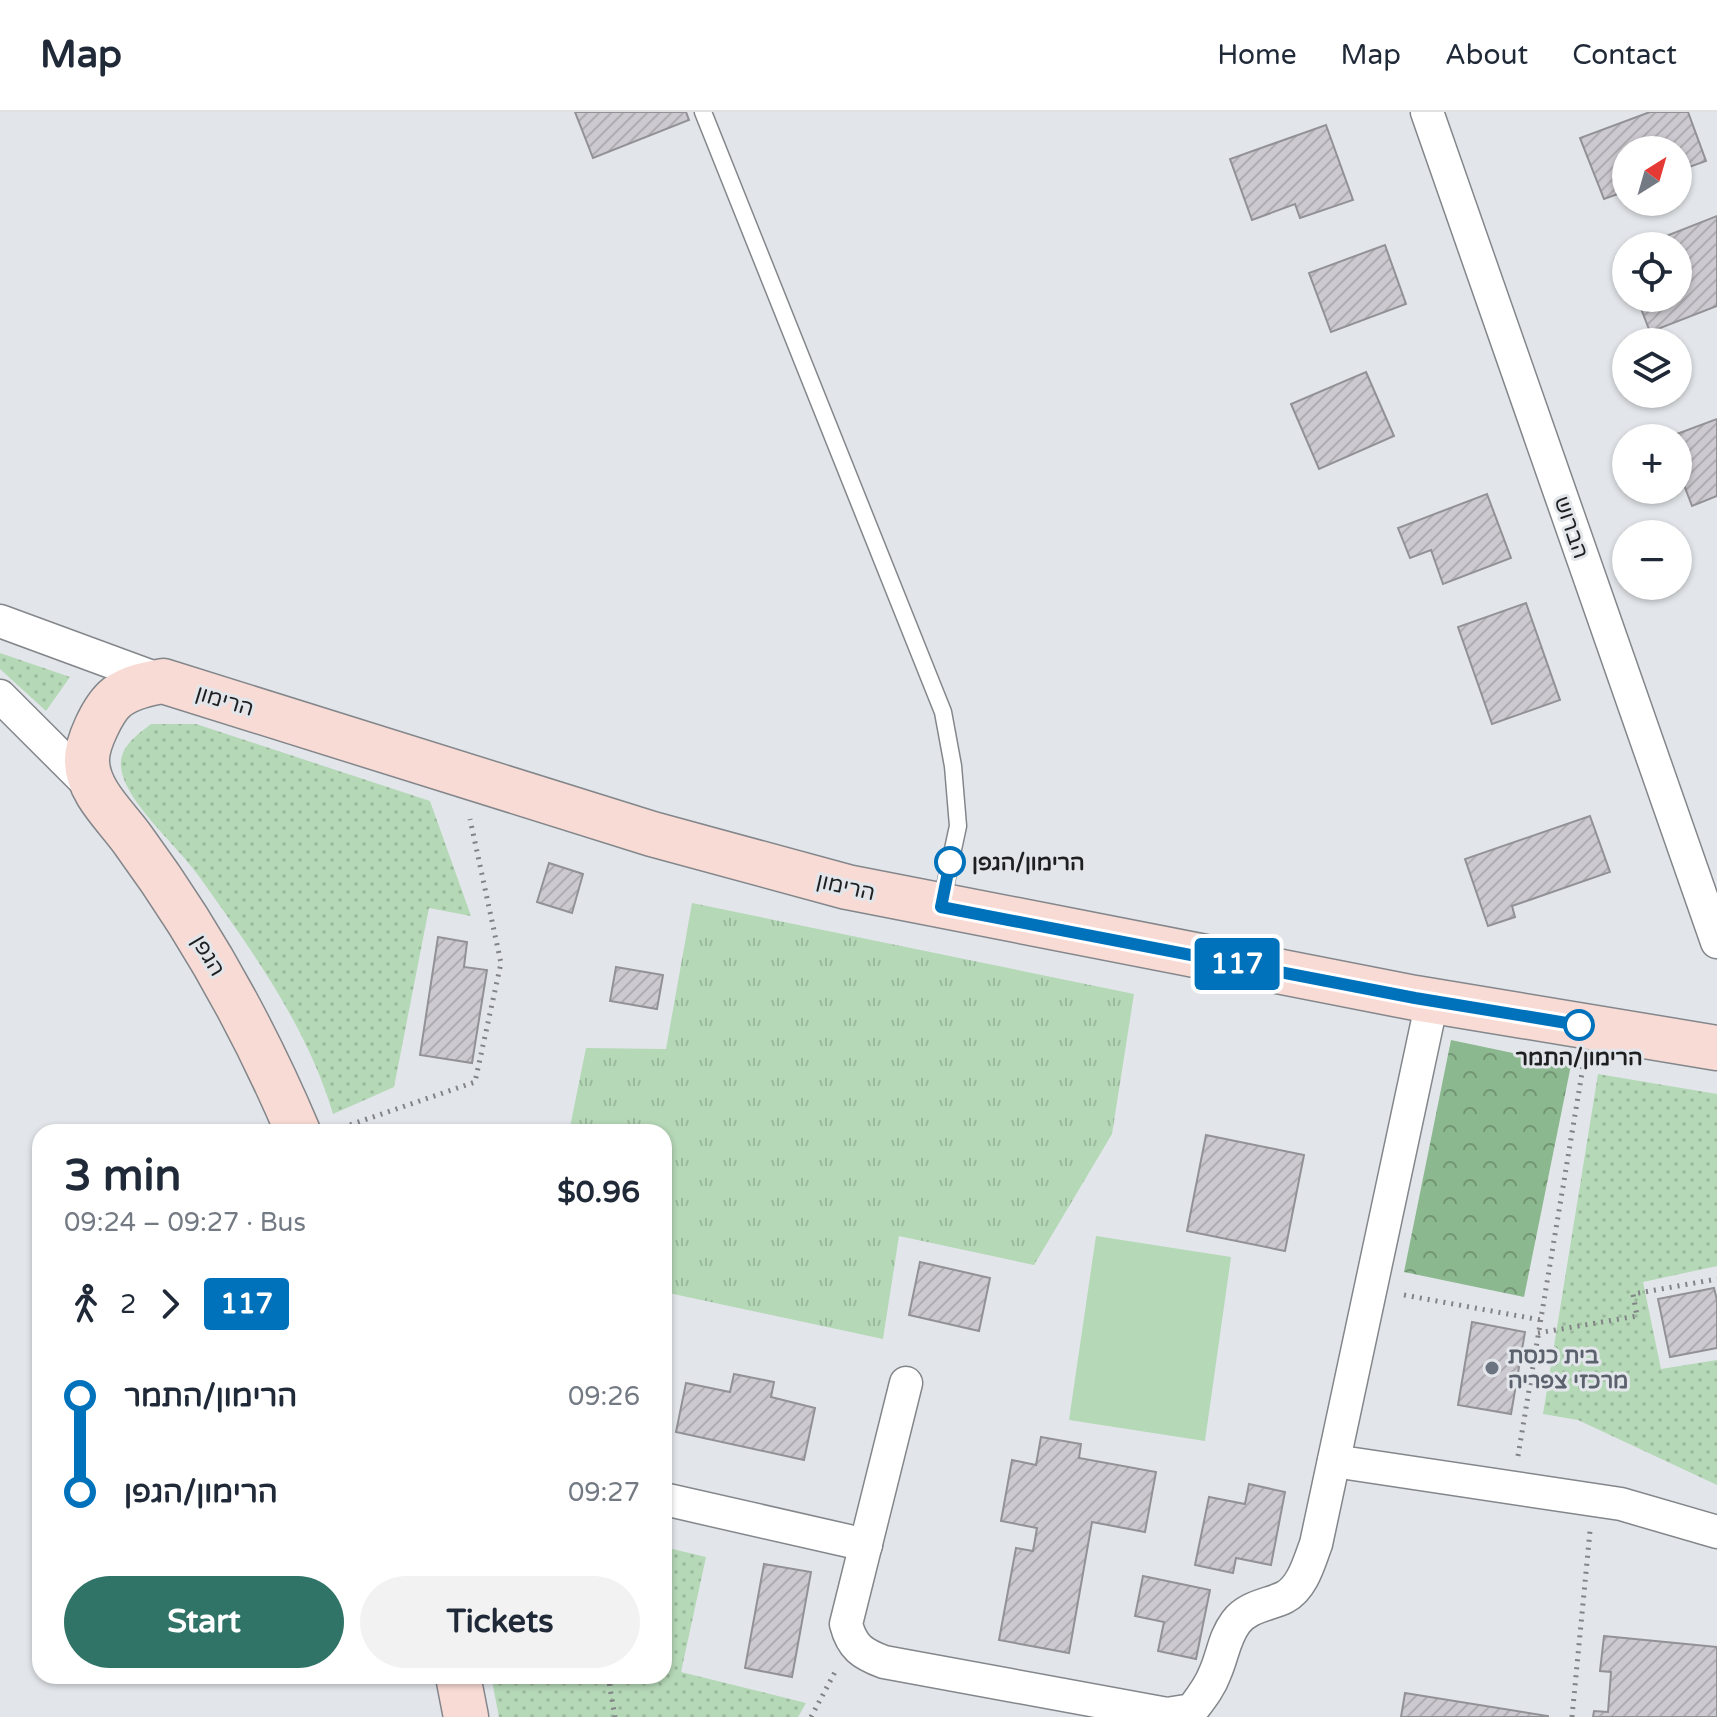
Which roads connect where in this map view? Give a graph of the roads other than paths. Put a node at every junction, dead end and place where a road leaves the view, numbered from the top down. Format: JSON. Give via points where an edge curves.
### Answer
{"nodes":[{"id":1,"x":703,"y":112,"type":"edge"},
{"id":2,"x":1427,"y":112,"type":"edge"},
{"id":3,"x":0,"y":621,"type":"edge"},
{"id":4,"x":163,"y":681,"type":"junction"},
{"id":5,"x":0,"y":696,"type":"edge"},
{"id":6,"x":96,"y":792,"type":"junction"},
{"id":7,"x":941,"y":907,"type":"junction"},
{"id":8,"x":1717,"y":942,"type":"edge"},
{"id":9,"x":1432,"y":1001,"type":"junction"},
{"id":10,"x":1717,"y":1048,"type":"edge"},
{"id":11,"x":294,"y":1124,"type":"edge"},
{"id":12,"x":906,"y":1383,"type":"dead end"},
{"id":13,"x":1334,"y":1461,"type":"junction"},
{"id":14,"x":672,"y":1501,"type":"edge"},
{"id":15,"x":1717,"y":1532,"type":"edge"},
{"id":16,"x":866,"y":1545,"type":"junction"},
{"id":17,"x":460,"y":1684,"type":"edge"},
{"id":18,"x":466,"y":1717,"type":"edge"}],
"edges":[{"from":1,"to":7,"type":"lane","via":[[943,712],[958,826]]},
{"from":2,"to":8,"type":"street","name":"הברוש"},
{"from":3,"to":4,"type":"street","name":"הרימון"},
{"from":4,"to":6,"type":"street","name":"הגפן","via":[[115,698],[101,719],[89,742],[87,763]]},
{"from":4,"to":7,"type":"street","name":"הרימון","via":[[749,862]]},
{"from":5,"to":6,"type":"street","name":"הגפן"},
{"from":6,"to":11,"type":"street","name":"הגפן","via":[[185,915],[237,1001]]},
{"from":7,"to":9,"type":"street","name":"הרימון"},
{"from":9,"to":10,"type":"street","name":"הרימון"},
{"from":9,"to":13,"type":"street"},
{"from":12,"to":16,"type":"street"},
{"from":13,"to":15,"type":"street","via":[[1621,1504]]},
{"from":13,"to":16,"type":"street","via":[[1303,1578],[1287,1596],[1240,1617],[1227,1635],[1208,1689],[1192,1710],[1167,1714],[865,1655],[851,1642],[846,1624]]},
{"from":14,"to":16,"type":"street"},
{"from":17,"to":18,"type":"street"}]}
